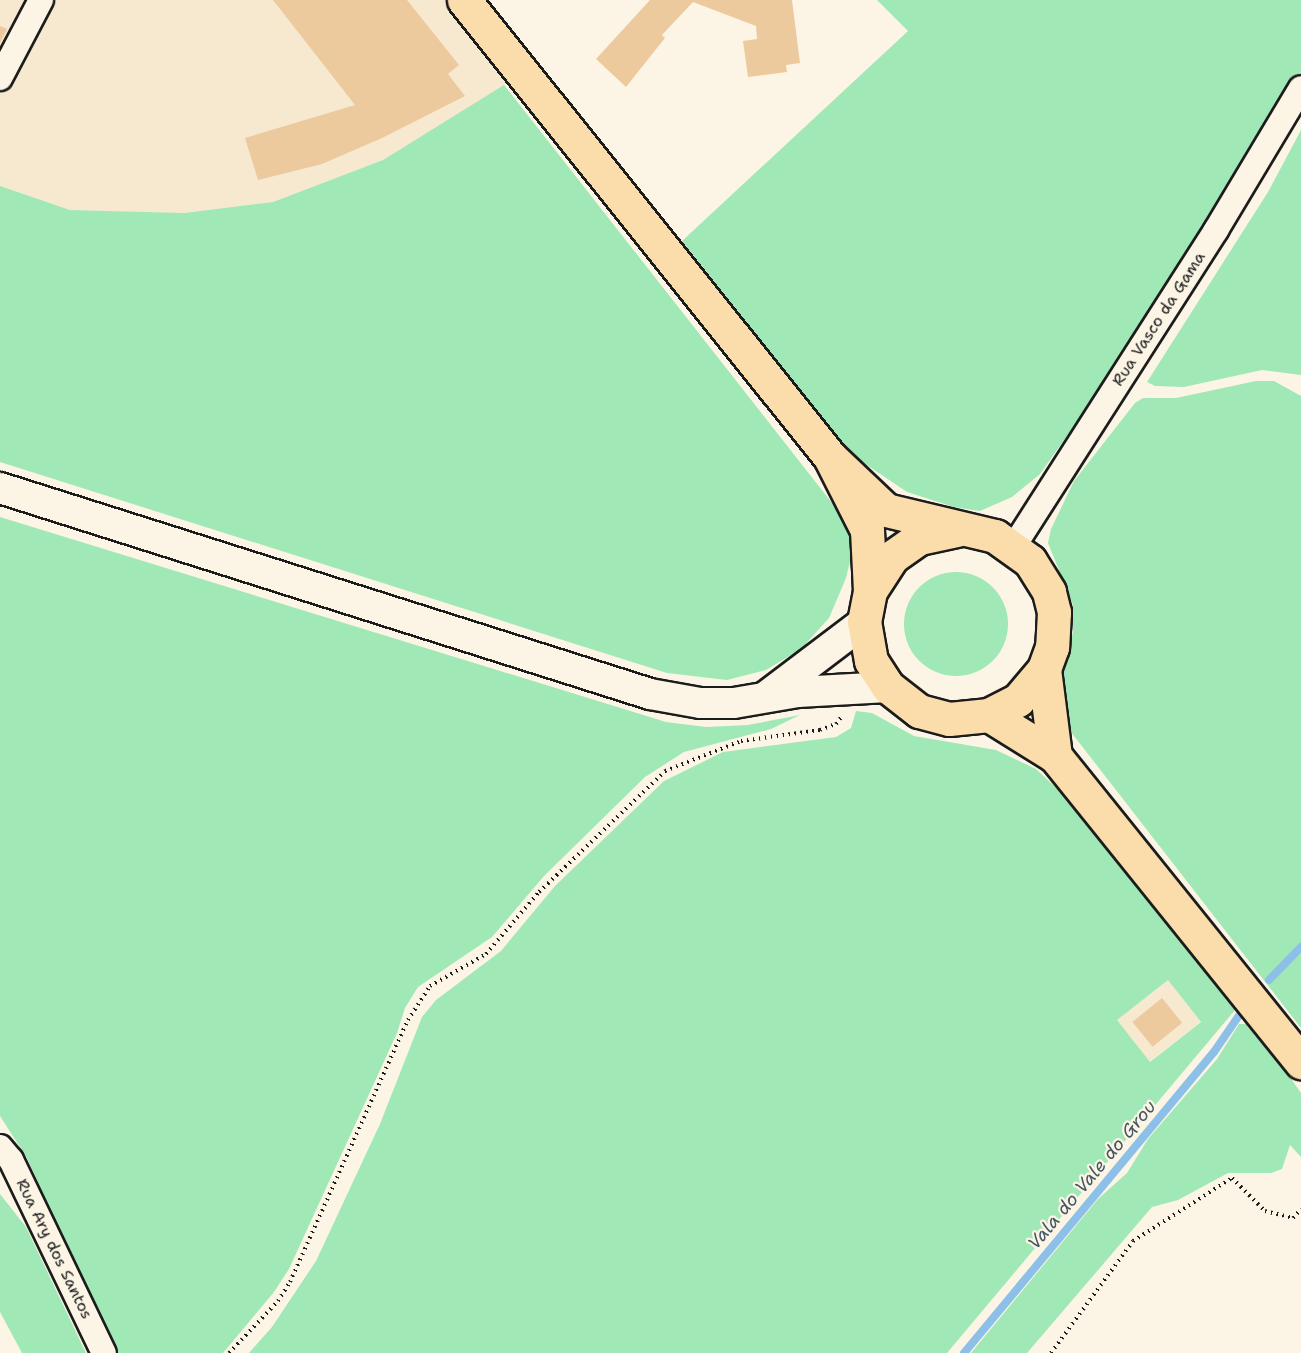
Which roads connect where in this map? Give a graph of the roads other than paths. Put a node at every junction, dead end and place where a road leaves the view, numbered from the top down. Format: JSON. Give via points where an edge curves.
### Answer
{"nodes":[{"id":1,"x":41,"y":0,"type":"edge"},
{"id":2,"x":464,"y":0,"type":"edge"},
{"id":3,"x":0,"y":78,"type":"edge"},
{"id":4,"x":1301,"y":88,"type":"edge"},
{"id":5,"x":830,"y":457,"type":"junction"},
{"id":6,"x":0,"y":488,"type":"edge"},
{"id":7,"x":959,"y":529,"type":"junction"},
{"id":8,"x":1014,"y":546,"type":"junction"},
{"id":9,"x":867,"y":607,"type":"junction"},
{"id":10,"x":1044,"y":669,"type":"junction"},
{"id":11,"x":888,"y":687,"type":"junction"},
{"id":12,"x":766,"y":696,"type":"junction"},
{"id":13,"x":989,"y":715,"type":"junction"},
{"id":14,"x":1055,"y":756,"type":"junction"},
{"id":15,"x":1301,"y":1062,"type":"edge"},
{"id":16,"x":0,"y":1147,"type":"edge"},
{"id":17,"x":104,"y":1353,"type":"edge"}],
"edges":[{"from":1,"to":3,"type":"street"},
{"from":2,"to":5,"type":"main road"},
{"from":4,"to":8,"type":"street","name":"Rua Vasco da Gama","via":[[1216,230]]},
{"from":5,"to":7,"type":"main road","via":[[886,510]]},
{"from":5,"to":9,"type":"main road","via":[[867,530]]},
{"from":6,"to":12,"type":"street","via":[[650,694],[700,703],[734,703]]},
{"from":7,"to":8,"type":"main road","via":[[995,536]]},
{"from":7,"to":9,"type":"main road","via":[[919,538],[892,557]]},
{"from":8,"to":10,"type":"main road","via":[[1030,561],[1049,592],[1054,612],[1052,647]]},
{"from":9,"to":11,"type":"main road","via":[[871,661]]},
{"from":9,"to":12,"type":"street"},
{"from":10,"to":13,"type":"main road","via":[[1018,700]]},
{"from":10,"to":14,"type":"main road"},
{"from":11,"to":12,"type":"street"},
{"from":11,"to":13,"type":"main road","via":[[920,711],[949,719]]},
{"from":13,"to":14,"type":"main road"},
{"from":14,"to":15,"type":"main road"},
{"from":16,"to":17,"type":"street","name":"Rua Ary dos Santos","via":[[11,1161]]}]}
